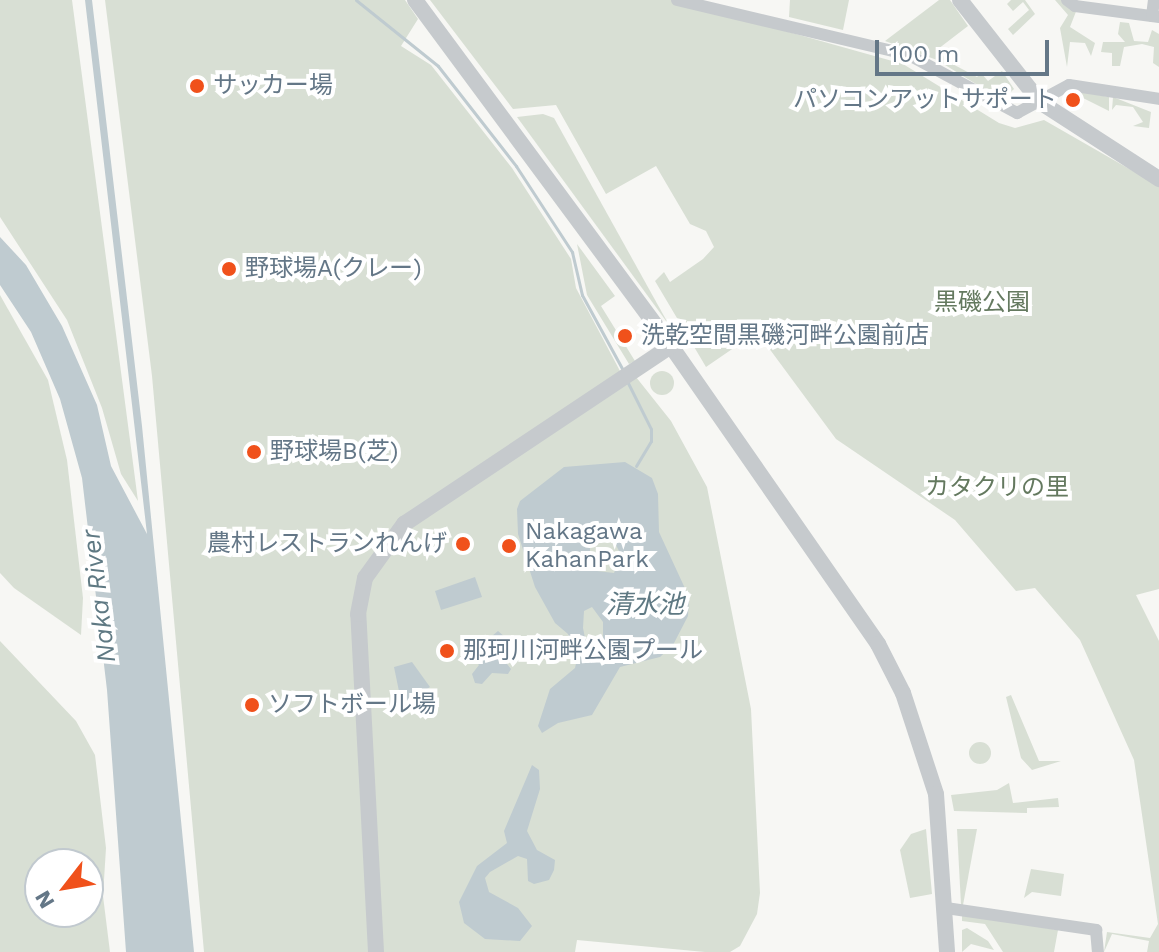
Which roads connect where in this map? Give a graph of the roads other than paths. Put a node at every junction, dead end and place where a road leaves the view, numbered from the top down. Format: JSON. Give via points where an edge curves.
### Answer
{"nodes":[{"id":1,"x":415,"y":0,"type":"edge"},
{"id":2,"x":677,"y":0,"type":"edge"},
{"id":3,"x":960,"y":0,"type":"edge"},
{"id":4,"x":1067,"y":0,"type":"edge"},
{"id":5,"x":1154,"y":0,"type":"edge"},
{"id":6,"x":1155,"y":17,"type":"edge"},
{"id":7,"x":1159,"y":99,"type":"edge"},
{"id":8,"x":1040,"y":102,"type":"junction"},
{"id":9,"x":1159,"y":179,"type":"edge"},
{"id":10,"x":671,"y":346,"type":"junction"},
{"id":11,"x":946,"y":908,"type":"junction"},
{"id":12,"x":376,"y":952,"type":"edge"},
{"id":13,"x":947,"y":952,"type":"edge"},
{"id":14,"x":1098,"y":952,"type":"edge"}],
"edges":[{"from":1,"to":10,"type":"street"},
{"from":2,"to":8,"type":"street","via":[[909,55],[1009,111],[1024,112]]},
{"from":3,"to":8,"type":"street"},
{"from":4,"to":6,"type":"street","via":[[1075,6]]},
{"from":5,"to":6,"type":"street"},
{"from":7,"to":8,"type":"street","via":[[1069,85]]},
{"from":8,"to":9,"type":"street"},
{"from":10,"to":11,"type":"street","via":[[844,590],[903,693],[936,794]]},
{"from":10,"to":12,"type":"street","via":[[404,524],[365,578],[358,614]]},
{"from":11,"to":13,"type":"street"},
{"from":11,"to":14,"type":"street","via":[[1096,930]]}]}
